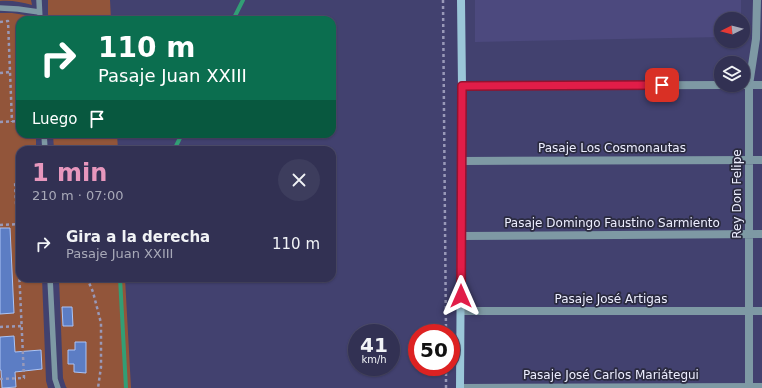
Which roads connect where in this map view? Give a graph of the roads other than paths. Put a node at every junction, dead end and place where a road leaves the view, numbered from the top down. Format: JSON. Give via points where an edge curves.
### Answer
{"nodes":[{"id":1,"x":39,"y":0,"type":"edge"},
{"id":2,"x":461,"y":0,"type":"edge"},
{"id":3,"x":757,"y":0,"type":"edge"},
{"id":4,"x":0,"y":8,"type":"edge"},
{"id":5,"x":39,"y":12,"type":"junction"},
{"id":6,"x":40,"y":16,"type":"edge"},
{"id":7,"x":750,"y":67,"type":"edge"},
{"id":8,"x":714,"y":85,"type":"edge"},
{"id":9,"x":750,"y":85,"type":"edge"},
{"id":10,"x":762,"y":85,"type":"edge"},
{"id":11,"x":462,"y":86,"type":"junction"},
{"id":12,"x":746,"y":92,"type":"edge"},
{"id":13,"x":749,"y":160,"type":"junction"},
{"id":14,"x":762,"y":160,"type":"edge"},
{"id":15,"x":462,"y":161,"type":"junction"},
{"id":16,"x":749,"y":234,"type":"junction"},
{"id":17,"x":762,"y":234,"type":"edge"},
{"id":18,"x":461,"y":236,"type":"junction"},
{"id":19,"x":50,"y":282,"type":"edge"},
{"id":20,"x":461,"y":311,"type":"junction"},
{"id":21,"x":750,"y":311,"type":"junction"},
{"id":22,"x":762,"y":311,"type":"edge"},
{"id":23,"x":762,"y":387,"type":"edge"},
{"id":24,"x":58,"y":388,"type":"edge"},
{"id":25,"x":460,"y":388,"type":"edge"},
{"id":26,"x":750,"y":388,"type":"edge"}],
"edges":[{"from":1,"to":5,"type":"lane"},
{"from":2,"to":11,"type":"main road"},
{"from":3,"to":7,"type":"street","name":"Rey Don Felipe","via":[[756,39]]},
{"from":4,"to":5,"type":"lane"},
{"from":5,"to":6,"type":"lane"},
{"from":8,"to":11,"type":"street"},
{"from":9,"to":10,"type":"street"},
{"from":11,"to":15,"type":"main road"},
{"from":12,"to":13,"type":"street","name":"Rey Don Felipe"},
{"from":13,"to":14,"type":"street","name":"Pasaje Los Cosmonautas"},
{"from":13,"to":15,"type":"street","name":"Pasaje Los Cosmonautas"},
{"from":13,"to":16,"type":"street","name":"Rey Don Felipe"},
{"from":15,"to":18,"type":"main road"},
{"from":16,"to":17,"type":"street","name":"Pasaje Domingo Faustino Sarmiento"},
{"from":16,"to":18,"type":"street","name":"Pasaje Domingo Faustino Sarmiento"},
{"from":16,"to":21,"type":"street","name":"Rey Don Felipe"},
{"from":18,"to":20,"type":"main road"},
{"from":19,"to":24,"type":"lane","via":[[54,379]]},
{"from":20,"to":21,"type":"street","name":"Pasaje José Artigas"},
{"from":20,"to":25,"type":"main road"},
{"from":21,"to":22,"type":"street","name":"Pasaje José Artigas"},
{"from":21,"to":26,"type":"street","name":"Rey Don Felipe"},
{"from":23,"to":26,"type":"street","name":"Pasaje José Carlos Mariátegui"},
{"from":25,"to":26,"type":"street","name":"Pasaje José Carlos Mariátegui"}]}
